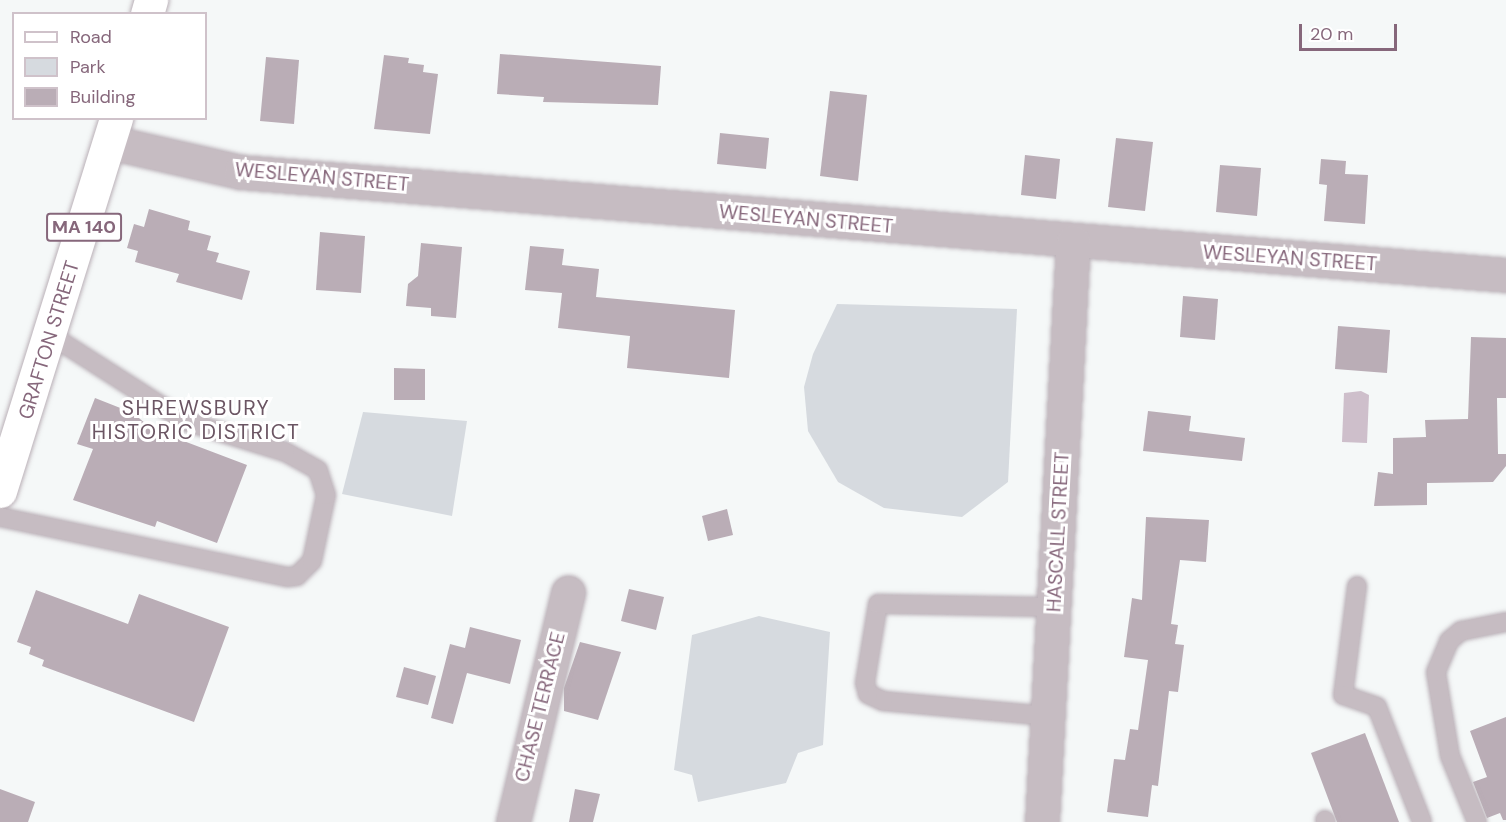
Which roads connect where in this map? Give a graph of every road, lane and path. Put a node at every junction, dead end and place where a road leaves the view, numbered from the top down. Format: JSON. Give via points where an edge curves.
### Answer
{"nodes":[{"id":1,"x":112,"y":130,"type":"edge"},
{"id":2,"x":1073,"y":242,"type":"junction"},
{"id":3,"x":1506,"y":275,"type":"edge"},
{"id":4,"x":52,"y":336,"type":"junction"},
{"id":5,"x":0,"y":491,"type":"edge"},
{"id":6,"x":0,"y":517,"type":"edge"},
{"id":7,"x":1357,"y":586,"type":"dead end"},
{"id":8,"x":568,"y":592,"type":"dead end"},
{"id":9,"x":1054,"y":607,"type":"junction"},
{"id":10,"x":1506,"y":622,"type":"edge"},
{"id":11,"x":1048,"y":716,"type":"junction"},
{"id":12,"x":513,"y":822,"type":"edge"},
{"id":13,"x":1042,"y":822,"type":"edge"},
{"id":14,"x":1422,"y":822,"type":"edge"},
{"id":15,"x":1477,"y":822,"type":"edge"}],
"edges":[{"from":1,"to":2,"type":"street","name":"WESLEYAN STREET","via":[[241,172]]},
{"from":1,"to":4,"type":"main road","name":"GRAFTON STREET","number":"MA 140"},
{"from":2,"to":3,"type":"street","name":"WESLEYAN STREET"},
{"from":2,"to":9,"type":"street","name":"HASCALL STREET"},
{"from":4,"to":5,"type":"main road","name":"GRAFTON STREET","number":"MA 140"},
{"from":4,"to":6,"type":"lane","via":[[185,421],[285,452],[318,470],[326,495],[312,561],[297,576],[288,577]]},
{"from":7,"to":14,"type":"lane","via":[[1343,694],[1377,707]]},
{"from":8,"to":12,"type":"street","name":"CHASE TERRACE"},
{"from":9,"to":11,"type":"street","name":"HASCALL STREET"},
{"from":9,"to":11,"type":"lane","via":[[878,604],[865,683],[868,694],[883,701]]},
{"from":10,"to":15,"type":"lane","via":[[1461,631],[1449,641],[1436,672],[1450,756]]},
{"from":11,"to":13,"type":"street","name":"HASCALL STREET"}]}
